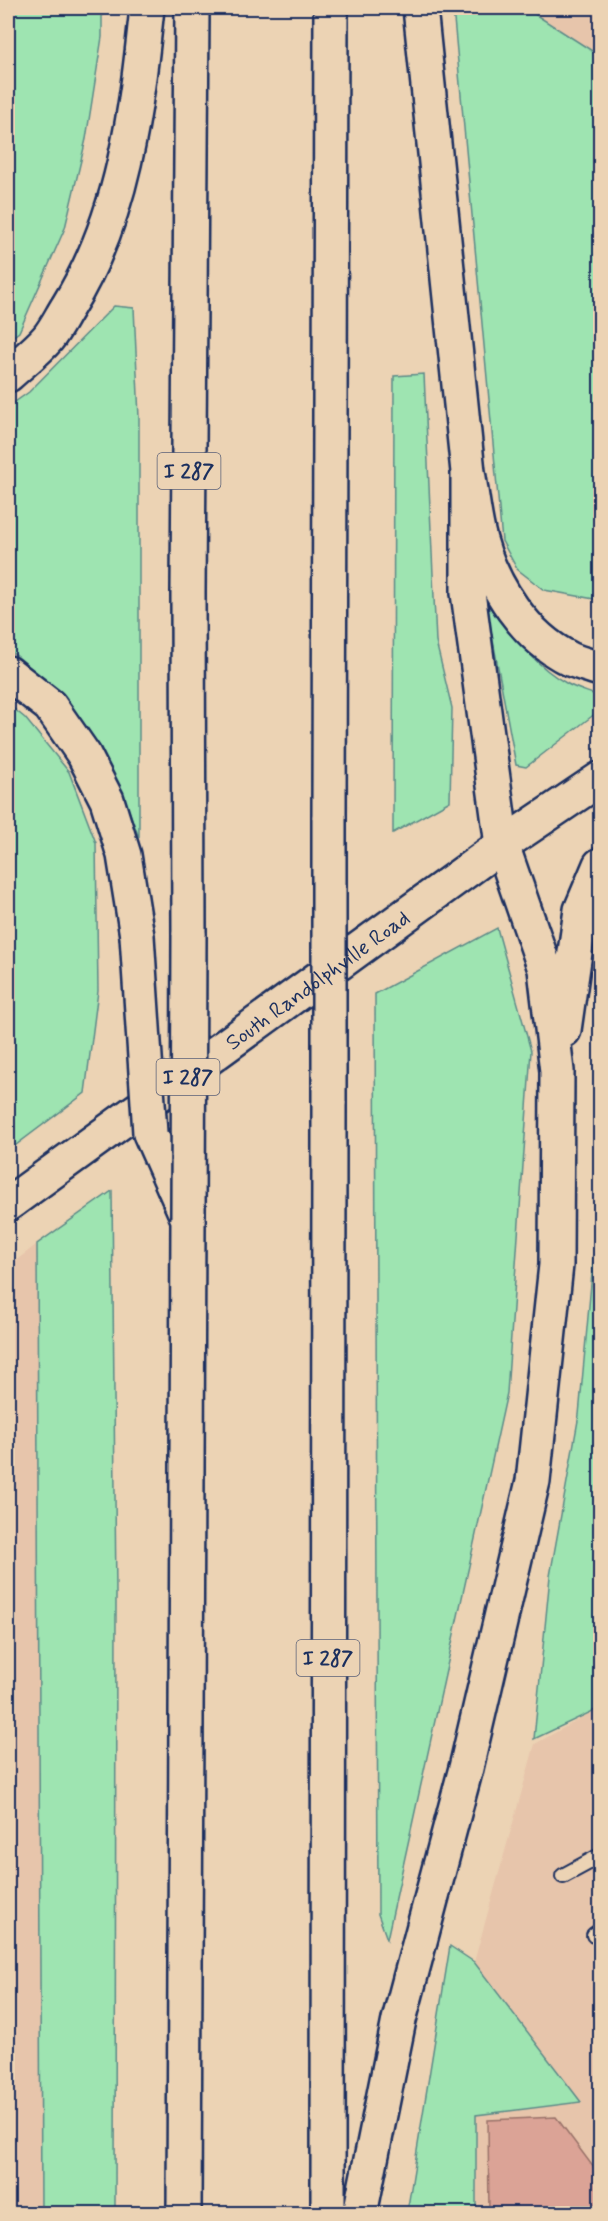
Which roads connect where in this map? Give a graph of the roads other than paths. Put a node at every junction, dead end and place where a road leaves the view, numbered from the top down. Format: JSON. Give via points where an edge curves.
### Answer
{"nodes":[{"id":1,"x":147,"y":8,"type":"edge"},
{"id":2,"x":192,"y":8,"type":"edge"},
{"id":3,"x":331,"y":8,"type":"edge"},
{"id":4,"x":420,"y":8,"type":"edge"},
{"id":5,"x":8,"y":375,"type":"edge"},
{"id":6,"x":468,"y":472,"type":"junction"},
{"id":7,"x":600,"y":669,"type":"edge"},
{"id":8,"x":8,"y":673,"type":"edge"},
{"id":9,"x":600,"y":780,"type":"edge"},
{"id":10,"x":502,"y":845,"type":"junction"},
{"id":11,"x":600,"y":865,"type":"edge"},
{"id":12,"x":557,"y":1071,"type":"junction"},
{"id":13,"x":10,"y":1202,"type":"edge"},
{"id":14,"x":188,"y":1219,"type":"junction"},
{"id":15,"x":600,"y":1856,"type":"edge"},
{"id":16,"x":563,"y":1876,"type":"dead end"},
{"id":17,"x":184,"y":2214,"type":"edge"},
{"id":18,"x":328,"y":2214,"type":"edge"},
{"id":19,"x":360,"y":2214,"type":"edge"}],
"edges":[{"from":1,"to":5,"type":"main road","via":[[124,170],[104,236],[48,338]]},
{"from":2,"to":14,"type":"main road","number":"I 287","bridge":true},
{"from":3,"to":18,"type":"main road","number":"I 287","bridge":true},
{"from":4,"to":6,"type":"main road"},
{"from":6,"to":7,"type":"main road","via":[[480,540],[497,584],[516,613],[543,642]]},
{"from":6,"to":10,"type":"main road","via":[[468,594]]},
{"from":8,"to":14,"type":"main road","bridge":true,"via":[[50,706],[84,755],[107,800],[124,855],[137,936],[150,1133]]},
{"from":9,"to":10,"type":"main road","name":"South Randolphville Road"},
{"from":10,"to":12,"type":"main road","via":[[546,969]]},
{"from":10,"to":13,"type":"main road","name":"South Randolphville Road"},
{"from":11,"to":12,"type":"main road","via":[[581,910]]},
{"from":12,"to":19,"type":"main road","via":[[556,1264],[533,1481],[466,1768],[399,2020]]},
{"from":14,"to":17,"type":"main road","number":"I 287"},
{"from":15,"to":16,"type":"lane"}]}
